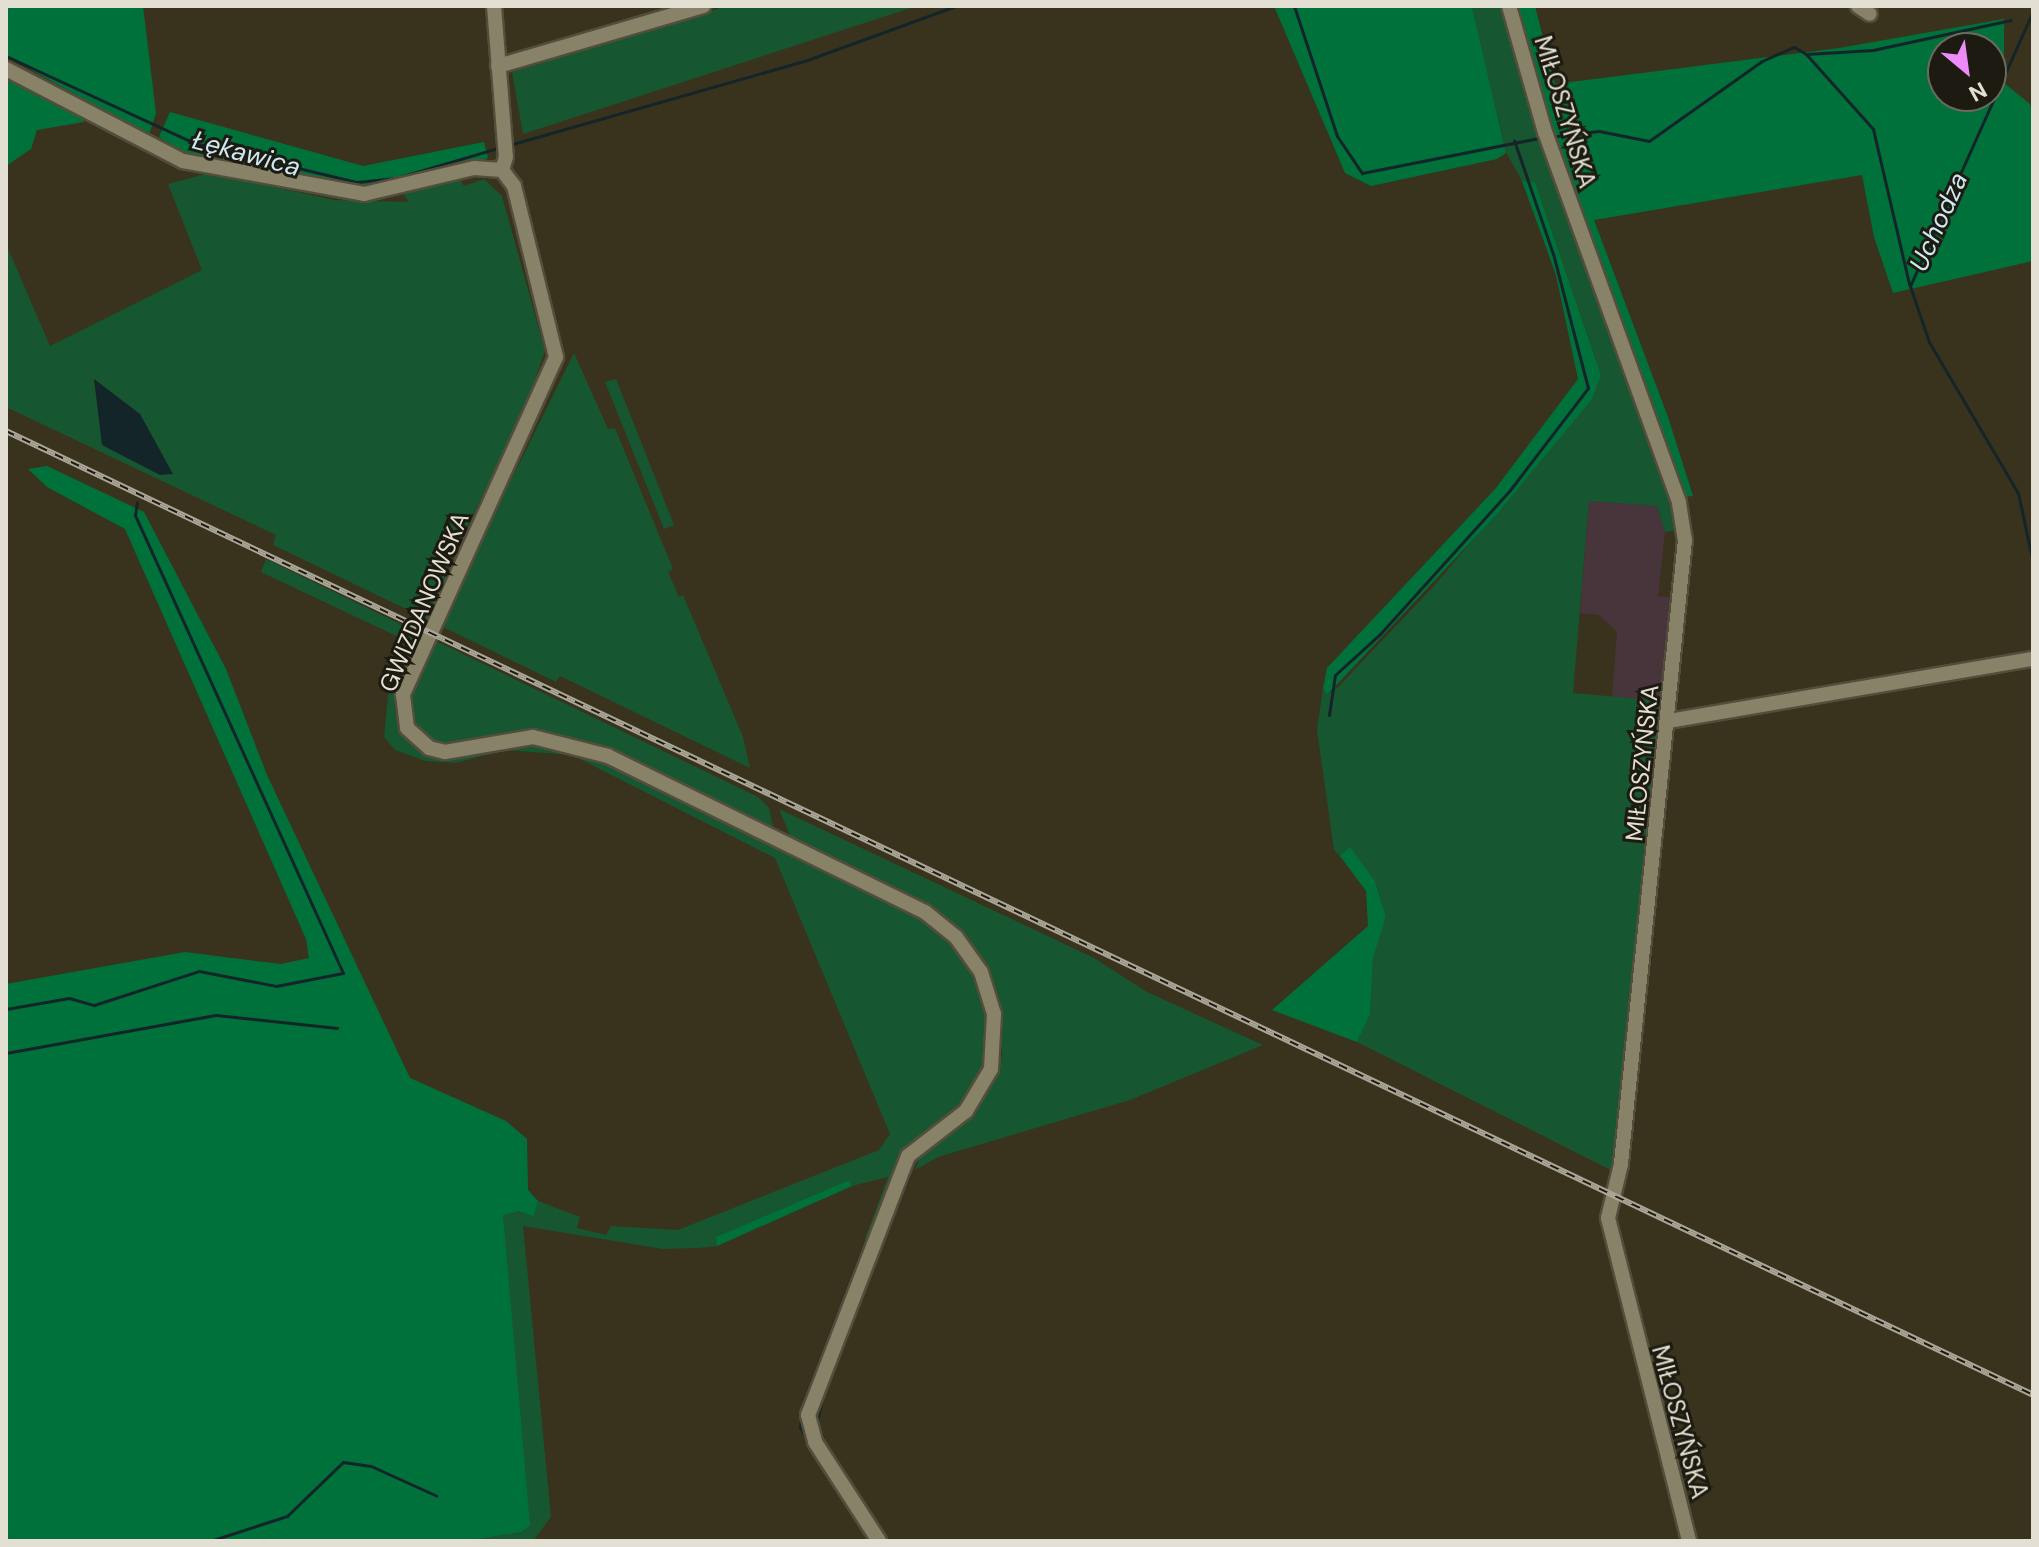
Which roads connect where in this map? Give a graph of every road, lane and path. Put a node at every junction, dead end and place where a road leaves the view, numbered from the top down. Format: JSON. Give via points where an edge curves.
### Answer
{"nodes":[{"id":1,"x":494,"y":6,"type":"edge"},
{"id":2,"x":703,"y":6,"type":"edge"},
{"id":3,"x":1509,"y":6,"type":"edge"},
{"id":4,"x":498,"y":66,"type":"junction"},
{"id":5,"x":6,"y":69,"type":"edge"},
{"id":6,"x":502,"y":170,"type":"junction"},
{"id":7,"x":2033,"y":659,"type":"edge"},
{"id":8,"x":1669,"y":721,"type":"junction"},
{"id":9,"x":879,"y":1541,"type":"edge"},
{"id":10,"x":1689,"y":1541,"type":"edge"}],
"edges":[{"from":1,"to":4,"type":"street"},
{"from":2,"to":4,"type":"street"},
{"from":3,"to":8,"type":"street","name":"MIŁOSZYŃSKA","via":[[1545,132],[1681,513],[1685,554]]},
{"from":4,"to":6,"type":"street","via":[[506,157]]},
{"from":5,"to":6,"type":"street","via":[[183,161],[364,194],[474,168]]},
{"from":6,"to":9,"type":"street","name":"GWIZDANOWSKA","via":[[514,186],[556,357],[403,695],[407,728],[429,748],[445,752],[533,737],[582,746],[940,923],[981,972],[994,1014],[995,1041],[978,1098],[908,1156],[808,1415],[815,1442]]},
{"from":7,"to":8,"type":"street"},
{"from":8,"to":10,"type":"street","name":"MIŁOSZYŃSKA","via":[[1621,1164],[1608,1231]]}]}
